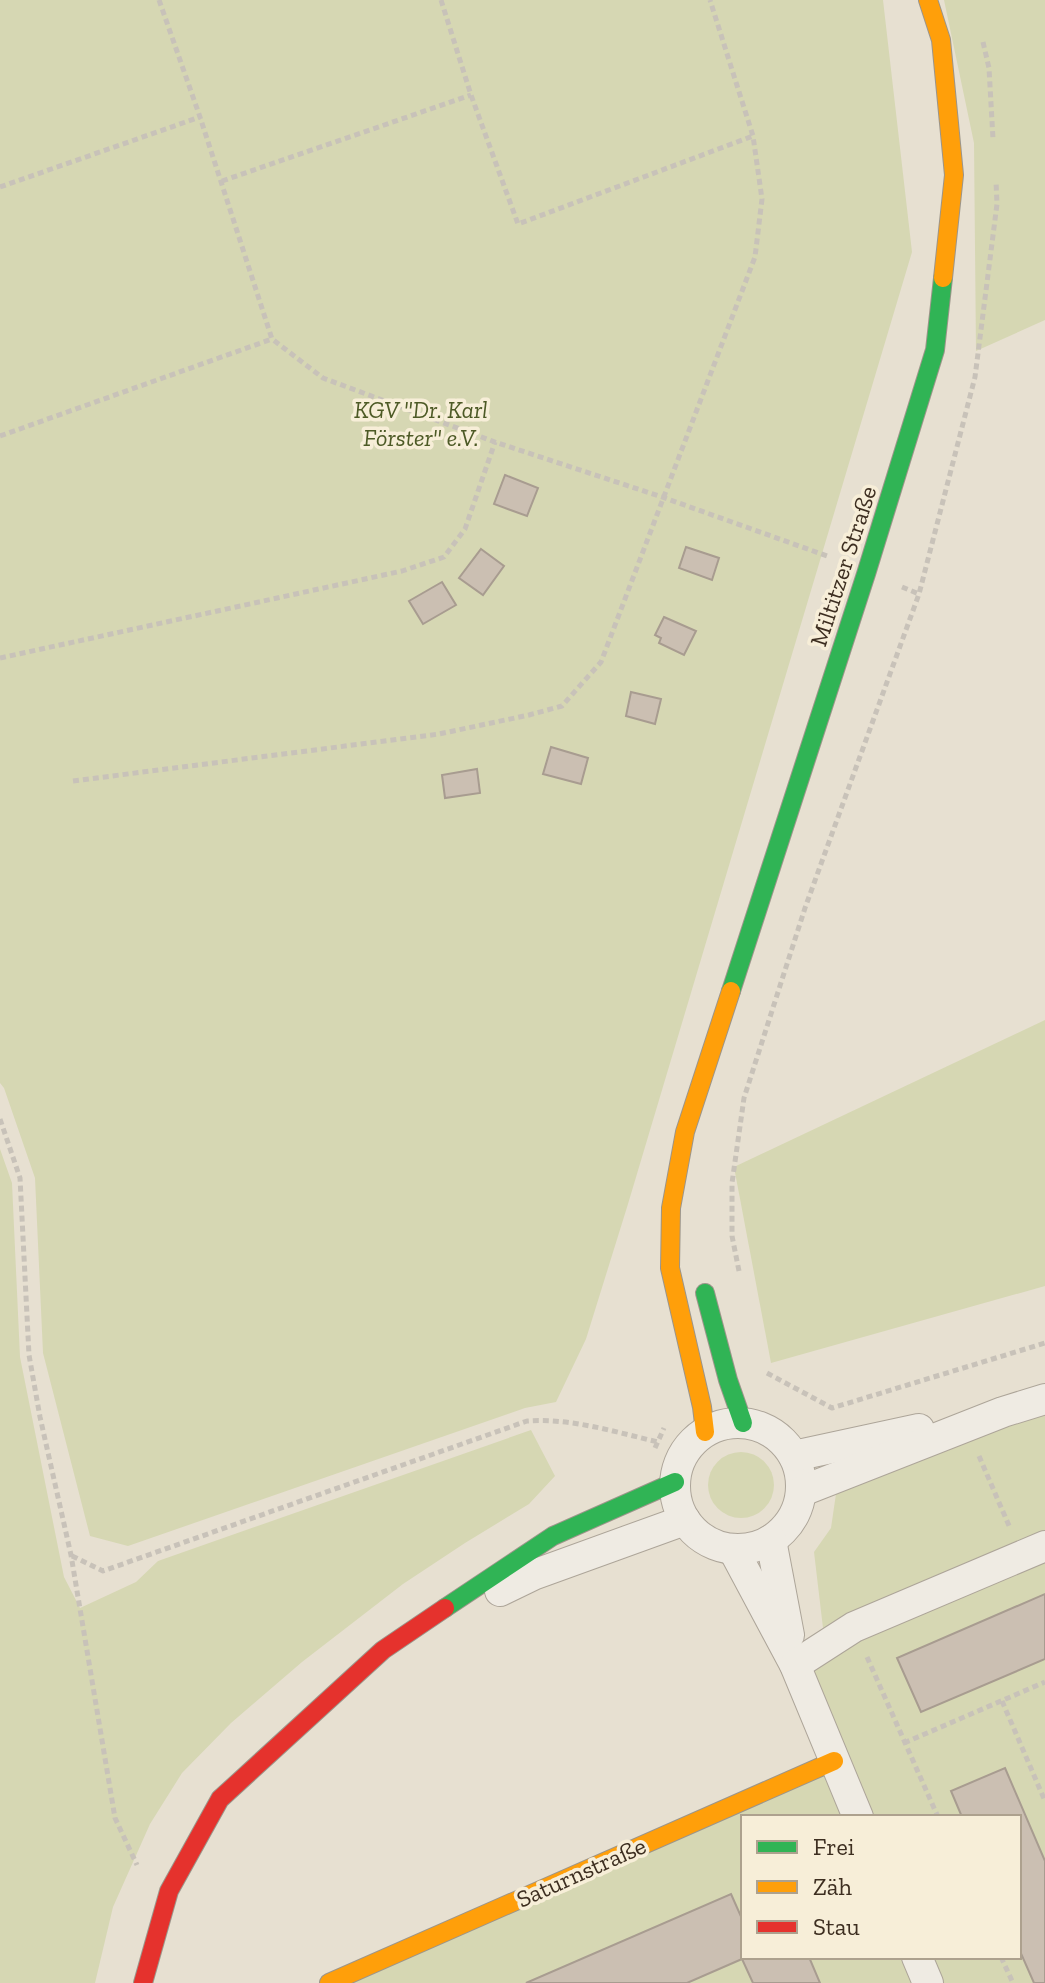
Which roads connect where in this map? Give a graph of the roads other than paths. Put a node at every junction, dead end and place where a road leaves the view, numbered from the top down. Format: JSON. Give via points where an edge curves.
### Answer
{"nodes":[{"id":1,"x":928,"y":0,"type":"edge"},
{"id":2,"x":685,"y":1132,"type":"junction"},
{"id":3,"x":691,"y":1192,"type":"dead end"},
{"id":4,"x":702,"y":1282,"type":"dead end"},
{"id":5,"x":1045,"y":1399,"type":"edge"},
{"id":6,"x":1003,"y":1412,"type":"junction"},
{"id":7,"x":743,"y":1423,"type":"junction"},
{"id":8,"x":705,"y":1432,"type":"junction"},
{"id":9,"x":794,"y":1456,"type":"junction"},
{"id":10,"x":675,"y":1482,"type":"junction"},
{"id":11,"x":802,"y":1491,"type":"junction"},
{"id":12,"x":685,"y":1520,"type":"junction"},
{"id":13,"x":771,"y":1540,"type":"junction"},
{"id":14,"x":733,"y":1549,"type":"junction"},
{"id":15,"x":1034,"y":1551,"type":"edge"},
{"id":16,"x":383,"y":1650,"type":"junction"},
{"id":17,"x":795,"y":1665,"type":"junction"},
{"id":18,"x":834,"y":1761,"type":"junction"},
{"id":19,"x":857,"y":1815,"type":"edge"},
{"id":20,"x":918,"y":1959,"type":"edge"},
{"id":21,"x":143,"y":1983,"type":"edge"},
{"id":22,"x":329,"y":1983,"type":"edge"},
{"id":23,"x":928,"y":1983,"type":"edge"}],
"edges":[{"from":1,"to":2,"type":"street","name":"Miltitzer Straße","via":[[941,40],[954,175],[935,350]]},
{"from":2,"to":3,"type":"street","name":"Miltitzer Straße"},
{"from":2,"to":8,"type":"street","name":"Miltitzer Straße","via":[[671,1208],[670,1268]]},
{"from":4,"to":7,"type":"street"},
{"from":5,"to":6,"type":"street"},
{"from":6,"to":9,"type":"street"},
{"from":6,"to":11,"type":"street"},
{"from":7,"to":8,"type":"street"},
{"from":7,"to":9,"type":"street","via":[[773,1433]]},
{"from":8,"to":10,"type":"street","via":[[685,1452]]},
{"from":9,"to":11,"type":"street"},
{"from":10,"to":12,"type":"street"},
{"from":10,"to":16,"type":"street","via":[[553,1536]]},
{"from":11,"to":13,"type":"street","via":[[792,1520]]},
{"from":12,"to":14,"type":"street","via":[[705,1540]]},
{"from":12,"to":16,"type":"street","via":[[533,1575]]},
{"from":13,"to":14,"type":"street"},
{"from":13,"to":17,"type":"street"},
{"from":14,"to":17,"type":"street"},
{"from":15,"to":17,"type":"street","via":[[854,1627]]},
{"from":16,"to":21,"type":"street","via":[[220,1799],[169,1891]]},
{"from":17,"to":18,"type":"street"},
{"from":18,"to":19,"type":"street"},
{"from":18,"to":22,"type":"street","name":"Saturnstraße"},
{"from":20,"to":23,"type":"street"}]}
